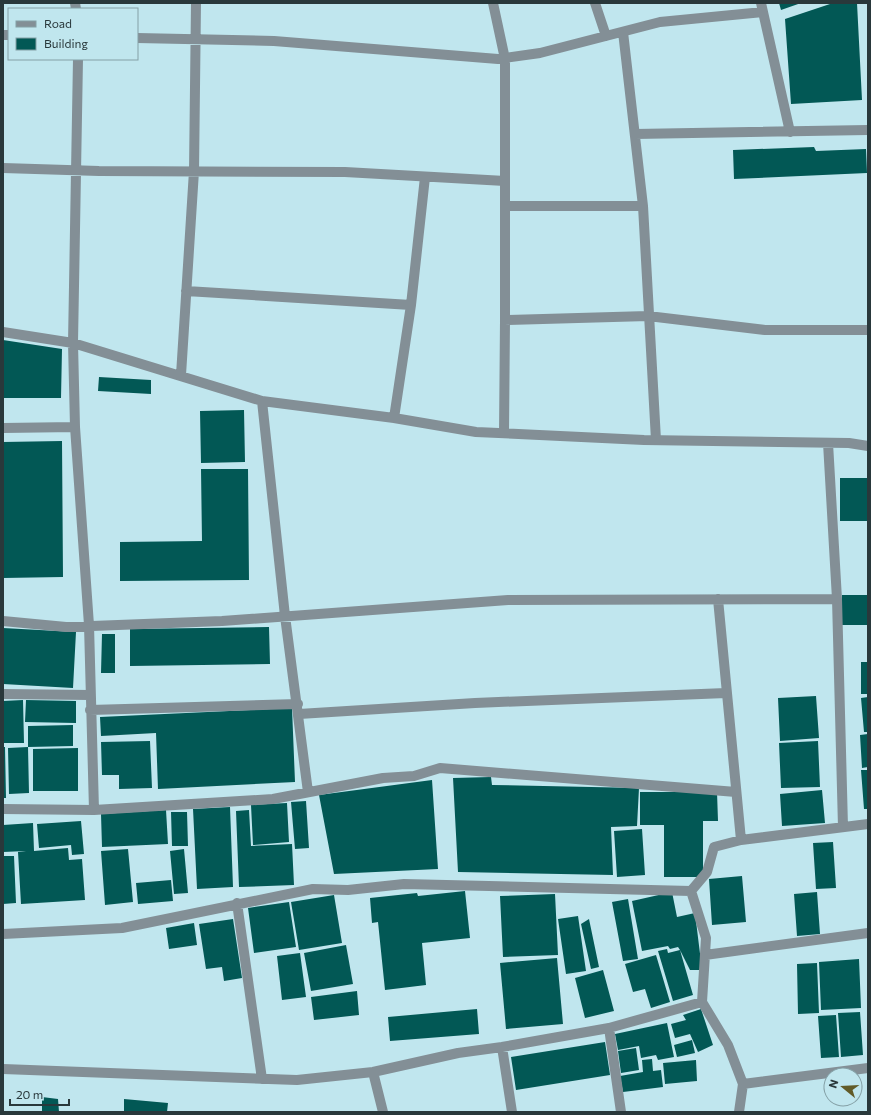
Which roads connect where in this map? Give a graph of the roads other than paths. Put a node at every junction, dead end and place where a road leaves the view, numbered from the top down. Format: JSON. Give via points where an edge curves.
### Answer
{"nodes":[{"id":1,"x":196,"y":3,"type":"edge"},
{"id":2,"x":493,"y":3,"type":"edge"},
{"id":3,"x":595,"y":3,"type":"edge"},
{"id":4,"x":762,"y":8,"type":"edge"},
{"id":5,"x":623,"y":32,"type":"junction"},
{"id":6,"x":606,"y":36,"type":"junction"},
{"id":7,"x":138,"y":38,"type":"edge"},
{"id":8,"x":197,"y":39,"type":"junction"},
{"id":9,"x":504,"y":59,"type":"junction"},
{"id":10,"x":78,"y":60,"type":"edge"},
{"id":11,"x":868,"y":130,"type":"edge"},
{"id":12,"x":790,"y":132,"type":"junction"},
{"id":13,"x":635,"y":134,"type":"junction"},
{"id":14,"x":3,"y":168,"type":"edge"},
{"id":15,"x":76,"y":170,"type":"junction"},
{"id":16,"x":194,"y":171,"type":"junction"},
{"id":17,"x":425,"y":176,"type":"junction"},
{"id":18,"x":505,"y":181,"type":"junction"},
{"id":19,"x":505,"y":206,"type":"junction"},
{"id":20,"x":643,"y":206,"type":"junction"},
{"id":21,"x":186,"y":291,"type":"junction"},
{"id":22,"x":411,"y":305,"type":"junction"},
{"id":23,"x":648,"y":316,"type":"junction"},
{"id":24,"x":506,"y":320,"type":"junction"},
{"id":25,"x":868,"y":330,"type":"edge"},
{"id":26,"x":3,"y":332,"type":"edge"},
{"id":27,"x":73,"y":343,"type":"junction"},
{"id":28,"x":181,"y":375,"type":"junction"},
{"id":29,"x":262,"y":400,"type":"junction"},
{"id":30,"x":394,"y":418,"type":"junction"},
{"id":31,"x":75,"y":427,"type":"junction"},
{"id":32,"x":3,"y":428,"type":"edge"},
{"id":33,"x":504,"y":433,"type":"junction"},
{"id":34,"x":656,"y":440,"type":"junction"},
{"id":35,"x":828,"y":443,"type":"junction"},
{"id":36,"x":868,"y":446,"type":"edge"},
{"id":37,"x":718,"y":599,"type":"junction"},
{"id":38,"x":837,"y":599,"type":"junction"},
{"id":39,"x":285,"y":616,"type":"junction"},
{"id":40,"x":3,"y":621,"type":"edge"},
{"id":41,"x":90,"y":626,"type":"junction"},
{"id":42,"x":726,"y":693,"type":"junction"},
{"id":43,"x":3,"y":694,"type":"edge"},
{"id":44,"x":90,"y":695,"type":"junction"},
{"id":45,"x":298,"y":709,"type":"junction"},
{"id":46,"x":90,"y":710,"type":"junction"},
{"id":47,"x":308,"y":792,"type":"junction"},
{"id":48,"x":736,"y":792,"type":"junction"},
{"id":49,"x":3,"y":809,"type":"edge"},
{"id":50,"x":94,"y":810,"type":"junction"},
{"id":51,"x":868,"y":824,"type":"edge"},
{"id":52,"x":843,"y":827,"type":"junction"},
{"id":53,"x":741,"y":840,"type":"junction"},
{"id":54,"x":691,"y":891,"type":"junction"},
{"id":55,"x":238,"y":903,"type":"junction"},
{"id":56,"x":868,"y":933,"type":"edge"},
{"id":57,"x":3,"y":934,"type":"edge"},
{"id":58,"x":705,"y":955,"type":"junction"},
{"id":59,"x":702,"y":1002,"type":"junction"},
{"id":60,"x":609,"y":1028,"type":"junction"},
{"id":61,"x":502,"y":1047,"type":"junction"},
{"id":62,"x":868,"y":1068,"type":"edge"},
{"id":63,"x":3,"y":1069,"type":"edge"},
{"id":64,"x":373,"y":1072,"type":"junction"},
{"id":65,"x":262,"y":1079,"type":"junction"},
{"id":66,"x":743,"y":1084,"type":"junction"},
{"id":67,"x":383,"y":1112,"type":"edge"},
{"id":68,"x":512,"y":1112,"type":"edge"},
{"id":69,"x":621,"y":1112,"type":"edge"},
{"id":70,"x":739,"y":1112,"type":"edge"}],
"edges":[{"from":1,"to":8,"type":"street"},
{"from":2,"to":9,"type":"street"},
{"from":3,"to":6,"type":"street"},
{"from":4,"to":5,"type":"street","via":[[660,22]]},
{"from":4,"to":12,"type":"street"},
{"from":5,"to":6,"type":"street"},
{"from":5,"to":13,"type":"street"},
{"from":6,"to":9,"type":"street","via":[[540,53]]},
{"from":7,"to":8,"type":"street"},
{"from":8,"to":9,"type":"street","via":[[274,41]]},
{"from":8,"to":16,"type":"street"},
{"from":9,"to":18,"type":"street"},
{"from":10,"to":15,"type":"street"},
{"from":11,"to":12,"type":"street"},
{"from":12,"to":13,"type":"street"},
{"from":13,"to":20,"type":"street"},
{"from":14,"to":15,"type":"street"},
{"from":15,"to":16,"type":"street"},
{"from":15,"to":27,"type":"street"},
{"from":16,"to":17,"type":"street","via":[[345,172]]},
{"from":16,"to":21,"type":"street"},
{"from":17,"to":18,"type":"street"},
{"from":17,"to":22,"type":"street"},
{"from":18,"to":19,"type":"street"},
{"from":19,"to":20,"type":"street"},
{"from":19,"to":24,"type":"street"},
{"from":20,"to":23,"type":"street"},
{"from":21,"to":22,"type":"street"},
{"from":21,"to":28,"type":"street"},
{"from":22,"to":30,"type":"street"},
{"from":23,"to":24,"type":"street"},
{"from":23,"to":25,"type":"street","via":[[765,330]]},
{"from":23,"to":34,"type":"street"},
{"from":24,"to":33,"type":"street"},
{"from":26,"to":27,"type":"street"},
{"from":27,"to":28,"type":"street"},
{"from":27,"to":31,"type":"street"},
{"from":28,"to":29,"type":"street"},
{"from":29,"to":30,"type":"street"},
{"from":29,"to":39,"type":"street"},
{"from":30,"to":33,"type":"street","via":[[476,432]]},
{"from":31,"to":32,"type":"street"},
{"from":31,"to":41,"type":"street"},
{"from":33,"to":34,"type":"street"},
{"from":34,"to":35,"type":"street"},
{"from":35,"to":36,"type":"street"},
{"from":35,"to":38,"type":"street"},
{"from":37,"to":38,"type":"street"},
{"from":37,"to":39,"type":"street","via":[[508,600]]},
{"from":37,"to":42,"type":"street"},
{"from":38,"to":52,"type":"street"},
{"from":39,"to":41,"type":"street"},
{"from":39,"to":45,"type":"street"},
{"from":40,"to":41,"type":"street","via":[[66,627]]},
{"from":41,"to":44,"type":"street"},
{"from":42,"to":45,"type":"street"},
{"from":42,"to":48,"type":"street"},
{"from":43,"to":44,"type":"street"},
{"from":44,"to":46,"type":"street"},
{"from":45,"to":46,"type":"street"},
{"from":45,"to":47,"type":"street"},
{"from":46,"to":50,"type":"street"},
{"from":47,"to":48,"type":"street","via":[[383,778],[414,776],[440,768]]},
{"from":47,"to":50,"type":"street","via":[[273,799]]},
{"from":48,"to":53,"type":"street"},
{"from":49,"to":50,"type":"street"},
{"from":51,"to":52,"type":"street"},
{"from":52,"to":53,"type":"street"},
{"from":53,"to":54,"type":"street","via":[[714,847],[707,872]]},
{"from":54,"to":55,"type":"street","via":[[404,884],[348,890],[313,889]]},
{"from":54,"to":58,"type":"street","via":[[706,938]]},
{"from":55,"to":57,"type":"street","via":[[122,928]]},
{"from":55,"to":65,"type":"street"},
{"from":56,"to":58,"type":"street"},
{"from":58,"to":59,"type":"street"},
{"from":59,"to":60,"type":"street"},
{"from":59,"to":66,"type":"street","via":[[728,1045]]},
{"from":60,"to":61,"type":"street"},
{"from":60,"to":69,"type":"street"},
{"from":61,"to":64,"type":"street","via":[[458,1053]]},
{"from":61,"to":68,"type":"street"},
{"from":62,"to":66,"type":"street"},
{"from":63,"to":65,"type":"street"},
{"from":64,"to":65,"type":"street","via":[[297,1080]]},
{"from":64,"to":67,"type":"street"},
{"from":66,"to":70,"type":"street"}]}
